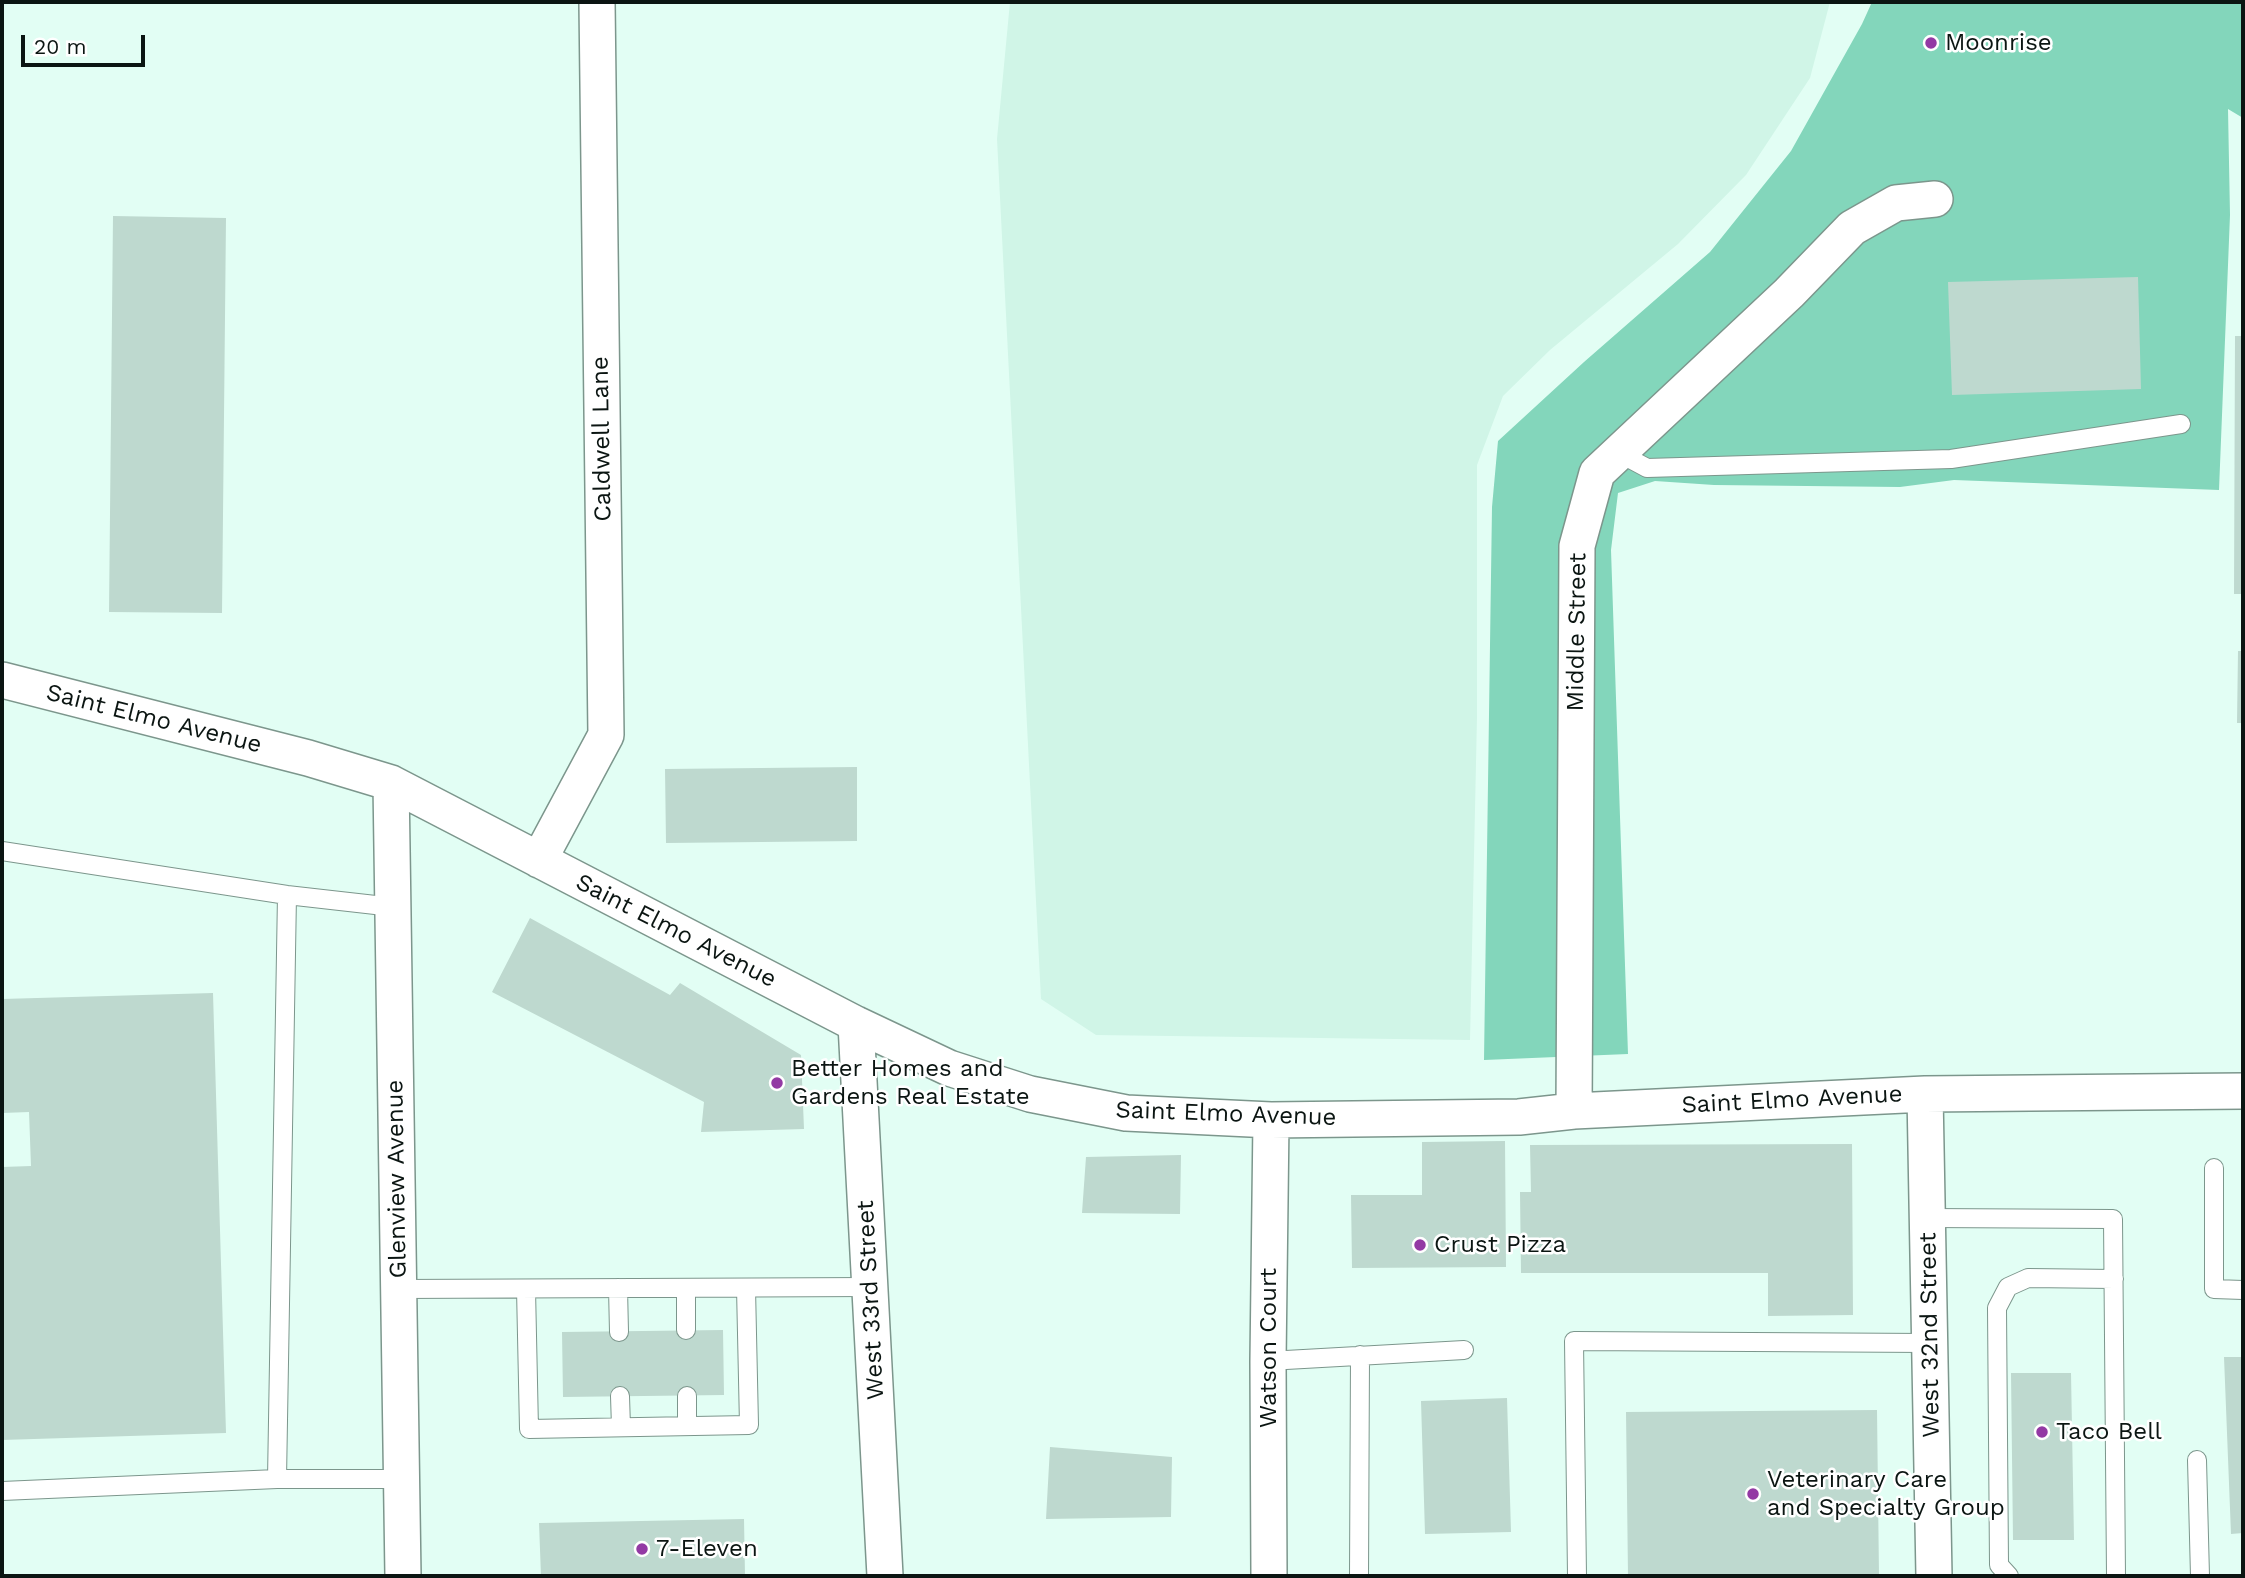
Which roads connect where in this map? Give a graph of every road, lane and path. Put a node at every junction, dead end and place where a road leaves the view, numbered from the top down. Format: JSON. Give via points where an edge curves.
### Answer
{"nodes":[{"id":1,"x":597,"y":2,"type":"edge"},
{"id":2,"x":1935,"y":199,"type":"dead end"},
{"id":3,"x":2181,"y":424,"type":"dead end"},
{"id":4,"x":1619,"y":453,"type":"junction"},
{"id":5,"x":2,"y":680,"type":"edge"},
{"id":6,"x":391,"y":783,"type":"junction"},
{"id":7,"x":2,"y":851,"type":"edge"},
{"id":8,"x":539,"y":860,"type":"junction"},
{"id":9,"x":287,"y":895,"type":"junction"},
{"id":10,"x":393,"y":907,"type":"junction"},
{"id":11,"x":856,"y":1024,"type":"junction"},
{"id":12,"x":2243,"y":1091,"type":"edge"},
{"id":13,"x":1925,"y":1094,"type":"junction"},
{"id":14,"x":1574,"y":1111,"type":"junction"},
{"id":15,"x":1271,"y":1120,"type":"junction"},
{"id":16,"x":2214,"y":1168,"type":"dead end"},
{"id":17,"x":1927,"y":1218,"type":"junction"},
{"id":18,"x":2114,"y":1279,"type":"junction"},
{"id":19,"x":746,"y":1287,"type":"junction"},
{"id":20,"x":870,"y":1287,"type":"junction"},
{"id":21,"x":685,"y":1288,"type":"junction"},
{"id":22,"x":399,"y":1289,"type":"junction"},
{"id":23,"x":526,"y":1289,"type":"junction"},
{"id":24,"x":618,"y":1289,"type":"junction"},
{"id":25,"x":2243,"y":1290,"type":"edge"},
{"id":26,"x":686,"y":1330,"type":"dead end"},
{"id":27,"x":619,"y":1332,"type":"dead end"},
{"id":28,"x":1929,"y":1343,"type":"junction"},
{"id":29,"x":1464,"y":1350,"type":"dead end"},
{"id":30,"x":1360,"y":1355,"type":"junction"},
{"id":31,"x":1268,"y":1360,"type":"junction"},
{"id":32,"x":620,"y":1396,"type":"dead end"},
{"id":33,"x":687,"y":1396,"type":"dead end"},
{"id":34,"x":687,"y":1426,"type":"junction"},
{"id":35,"x":621,"y":1427,"type":"junction"},
{"id":36,"x":2197,"y":1460,"type":"dead end"},
{"id":37,"x":277,"y":1479,"type":"junction"},
{"id":38,"x":401,"y":1479,"type":"junction"},
{"id":39,"x":2,"y":1491,"type":"edge"},
{"id":40,"x":403,"y":1576,"type":"edge"},
{"id":41,"x":885,"y":1576,"type":"edge"},
{"id":42,"x":1269,"y":1576,"type":"edge"},
{"id":43,"x":1359,"y":1576,"type":"edge"},
{"id":44,"x":1577,"y":1576,"type":"edge"},
{"id":45,"x":1934,"y":1576,"type":"edge"},
{"id":46,"x":2009,"y":1576,"type":"edge"},
{"id":47,"x":2116,"y":1576,"type":"edge"},
{"id":48,"x":2200,"y":1576,"type":"edge"}],
"edges":[{"from":1,"to":8,"type":"street","name":"Caldwell Lane","via":[[606,735]]},
{"from":2,"to":4,"type":"street","name":"Middle Street","via":[[1896,204],[1852,228]]},
{"from":3,"to":4,"type":"lane","via":[[1951,459],[1647,468]]},
{"from":4,"to":14,"type":"street","name":"Middle Street","via":[[1597,473],[1577,546]]},
{"from":5,"to":6,"type":"street","name":"Saint Elmo Avenue"},
{"from":6,"to":8,"type":"street","name":"Saint Elmo Avenue"},
{"from":6,"to":10,"type":"street","name":"Glenview Avenue"},
{"from":7,"to":9,"type":"lane"},
{"from":8,"to":11,"type":"street","name":"Saint Elmo Avenue"},
{"from":9,"to":10,"type":"lane"},
{"from":9,"to":37,"type":"lane"},
{"from":10,"to":22,"type":"street","name":"Glenview Avenue"},
{"from":11,"to":15,"type":"street","name":"Saint Elmo Avenue","via":[[949,1068],[1030,1094],[1126,1113]]},
{"from":11,"to":20,"type":"street","name":"West 33rd Street"},
{"from":12,"to":13,"type":"street","name":"Saint Elmo Avenue"},
{"from":13,"to":14,"type":"street","name":"Saint Elmo Avenue"},
{"from":13,"to":17,"type":"street","name":"West 32nd Street"},
{"from":14,"to":15,"type":"street","name":"Saint Elmo Avenue"},
{"from":15,"to":31,"type":"street","name":"Watson Court"},
{"from":16,"to":25,"type":"lane","via":[[2214,1289]]},
{"from":17,"to":18,"type":"lane","via":[[2113,1219]]},
{"from":17,"to":28,"type":"street","name":"West 32nd Street"},
{"from":18,"to":46,"type":"lane","via":[[2028,1278],[2008,1287],[1997,1308],[1999,1565]]},
{"from":18,"to":47,"type":"lane"},
{"from":19,"to":20,"type":"lane"},
{"from":19,"to":21,"type":"lane"},
{"from":19,"to":34,"type":"lane","via":[[749,1425]]},
{"from":20,"to":41,"type":"street","name":"West 33rd Street"},
{"from":21,"to":24,"type":"lane"},
{"from":21,"to":26,"type":"lane"},
{"from":22,"to":23,"type":"lane"},
{"from":22,"to":38,"type":"street","name":"Glenview Avenue"},
{"from":23,"to":24,"type":"lane"},
{"from":23,"to":35,"type":"lane","via":[[529,1429]]},
{"from":24,"to":27,"type":"lane"},
{"from":28,"to":44,"type":"lane","via":[[1574,1341]]},
{"from":28,"to":45,"type":"street","name":"West 32nd Street"},
{"from":29,"to":30,"type":"lane"},
{"from":30,"to":31,"type":"lane"},
{"from":30,"to":43,"type":"lane"},
{"from":31,"to":42,"type":"street","name":"Watson Court"},
{"from":32,"to":35,"type":"lane"},
{"from":33,"to":34,"type":"lane"},
{"from":34,"to":35,"type":"lane"},
{"from":36,"to":48,"type":"lane"},
{"from":37,"to":38,"type":"lane"},
{"from":37,"to":39,"type":"lane"},
{"from":38,"to":40,"type":"street","name":"Glenview Avenue"}]}
